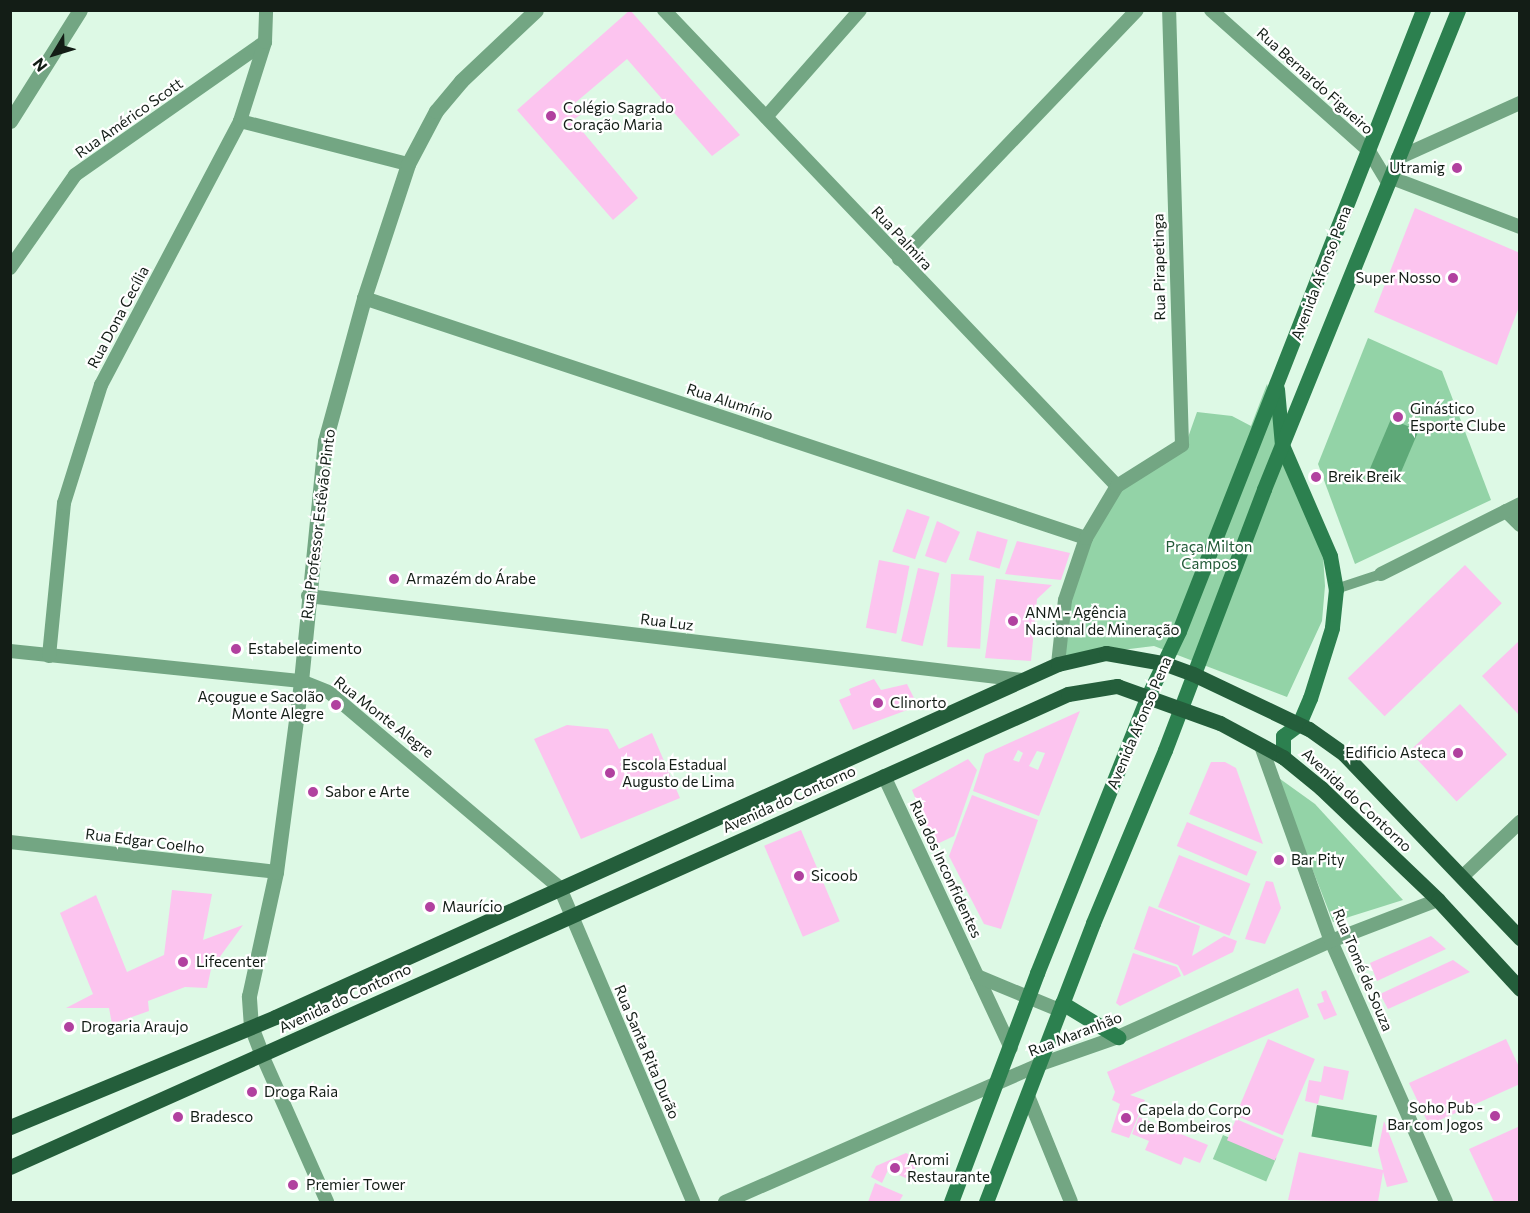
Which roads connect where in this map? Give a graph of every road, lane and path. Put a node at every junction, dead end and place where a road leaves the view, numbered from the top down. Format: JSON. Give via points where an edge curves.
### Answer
{"nodes":[{"id":1,"x":80,"y":10,"type":"edge"},
{"id":2,"x":266,"y":10,"type":"edge"},
{"id":3,"x":536,"y":10,"type":"edge"},
{"id":4,"x":664,"y":10,"type":"edge"},
{"id":5,"x":860,"y":10,"type":"edge"},
{"id":6,"x":1137,"y":10,"type":"edge"},
{"id":7,"x":1169,"y":10,"type":"edge"},
{"id":8,"x":1211,"y":10,"type":"edge"},
{"id":9,"x":1423,"y":10,"type":"edge"},
{"id":10,"x":1458,"y":10,"type":"edge"},
{"id":11,"x":265,"y":42,"type":"junction"},
{"id":12,"x":1520,"y":103,"type":"edge"},
{"id":13,"x":766,"y":117,"type":"junction"},
{"id":14,"x":10,"y":121,"type":"edge"},
{"id":15,"x":240,"y":121,"type":"junction"},
{"id":16,"x":1369,"y":151,"type":"junction"},
{"id":17,"x":1398,"y":158,"type":"junction"},
{"id":18,"x":408,"y":164,"type":"junction"},
{"id":19,"x":1390,"y":180,"type":"junction"},
{"id":20,"x":1520,"y":227,"type":"edge"},
{"id":21,"x":898,"y":259,"type":"junction"},
{"id":22,"x":10,"y":268,"type":"edge"},
{"id":23,"x":364,"y":298,"type":"junction"},
{"id":24,"x":1276,"y":386,"type":"junction"},
{"id":25,"x":1282,"y":445,"type":"junction"},
{"id":26,"x":1117,"y":486,"type":"junction"},
{"id":27,"x":1520,"y":504,"type":"edge"},
{"id":28,"x":1506,"y":510,"type":"junction"},
{"id":29,"x":1520,"y":525,"type":"edge"},
{"id":30,"x":1086,"y":538,"type":"junction"},
{"id":31,"x":1381,"y":574,"type":"joint"},
{"id":32,"x":1336,"y":589,"type":"junction"},
{"id":33,"x":308,"y":596,"type":"junction"},
{"id":34,"x":10,"y":651,"type":"edge"},
{"id":35,"x":50,"y":656,"type":"junction"},
{"id":36,"x":1163,"y":663,"type":"junction"},
{"id":37,"x":1058,"y":664,"type":"junction"},
{"id":38,"x":1193,"y":674,"type":"junction"},
{"id":39,"x":1022,"y":680,"type":"junction"},
{"id":40,"x":301,"y":681,"type":"junction"},
{"id":41,"x":1148,"y":696,"type":"junction"},
{"id":42,"x":1182,"y":708,"type":"junction"},
{"id":43,"x":1299,"y":724,"type":"junction"},
{"id":44,"x":1261,"y":746,"type":"junction"},
{"id":45,"x":1283,"y":757,"type":"junction"},
{"id":46,"x":884,"y":776,"type":"junction"},
{"id":47,"x":1520,"y":822,"type":"edge"},
{"id":48,"x":10,"y":842,"type":"edge"},
{"id":49,"x":276,"y":872,"type":"junction"},
{"id":50,"x":1462,"y":876,"type":"junction"},
{"id":51,"x":560,"y":888,"type":"junction"},
{"id":52,"x":1438,"y":900,"type":"junction"},
{"id":53,"x":569,"y":916,"type":"junction"},
{"id":54,"x":1520,"y":938,"type":"edge"},
{"id":55,"x":1331,"y":941,"type":"junction"},
{"id":56,"x":977,"y":976,"type":"junction"},
{"id":57,"x":1520,"y":989,"type":"edge"},
{"id":58,"x":1029,"y":998,"type":"junction"},
{"id":59,"x":1061,"y":1007,"type":"junction"},
{"id":60,"x":250,"y":1027,"type":"junction"},
{"id":61,"x":1118,"y":1037,"type":"junction"},
{"id":62,"x":1011,"y":1048,"type":"junction"},
{"id":63,"x":262,"y":1055,"type":"junction"},
{"id":64,"x":1041,"y":1064,"type":"junction"},
{"id":65,"x":998,"y":1083,"type":"junction"},
{"id":66,"x":1028,"y":1096,"type":"junction"},
{"id":67,"x":10,"y":1127,"type":"edge"},
{"id":68,"x":10,"y":1167,"type":"edge"},
{"id":69,"x":327,"y":1203,"type":"edge"},
{"id":70,"x":693,"y":1203,"type":"edge"},
{"id":71,"x":725,"y":1203,"type":"edge"},
{"id":72,"x":951,"y":1203,"type":"edge"},
{"id":73,"x":987,"y":1203,"type":"edge"},
{"id":74,"x":1071,"y":1203,"type":"edge"},
{"id":75,"x":1446,"y":1203,"type":"edge"}],
"edges":[{"from":1,"to":14,"type":"street"},
{"from":2,"to":11,"type":"street","name":"Rua Dona Cecília"},
{"from":3,"to":18,"type":"street","name":"Rua Professor Estêvão Pinto","via":[[442,103]]},
{"from":4,"to":13,"type":"street","name":"Rua Palmira"},
{"from":5,"to":13,"type":"street"},
{"from":6,"to":21,"type":"street"},
{"from":7,"to":26,"type":"street","name":"Rua Pirapetinga","via":[[1182,445]]},
{"from":8,"to":16,"type":"street","name":"Rua Bernardo Figueiro"},
{"from":9,"to":16,"type":"main road","name":"Avenida Afonso Pena"},
{"from":10,"to":17,"type":"main road","name":"Avenida Afonso Pena"},
{"from":11,"to":15,"type":"street","name":"Rua Dona Cecília"},
{"from":11,"to":22,"type":"street","name":"Rua Américo Scott","via":[[75,175]]},
{"from":12,"to":17,"type":"street"},
{"from":13,"to":21,"type":"street","name":"Rua Palmira"},
{"from":15,"to":18,"type":"street"},
{"from":15,"to":35,"type":"street","name":"Rua Dona Cecília","via":[[101,385],[64,502]]},
{"from":16,"to":19,"type":"street","name":"Rua Bernardo Figueiro"},
{"from":16,"to":24,"type":"main road","name":"Avenida Afonso Pena"},
{"from":17,"to":19,"type":"main road","name":"Avenida Afonso Pena"},
{"from":18,"to":23,"type":"street","name":"Rua Professor Estêvão Pinto"},
{"from":19,"to":20,"type":"street"},
{"from":19,"to":25,"type":"main road","name":"Avenida Afonso Pena"},
{"from":21,"to":26,"type":"street","name":"Rua Palmira"},
{"from":23,"to":30,"type":"street","name":"Rua Alumínio"},
{"from":23,"to":33,"type":"street","name":"Rua Professor Estêvão Pinto","via":[[325,441]]},
{"from":24,"to":25,"type":"main road"},
{"from":24,"to":36,"type":"main road","name":"Avenida Afonso Pena"},
{"from":25,"to":32,"type":"main road","via":[[1330,556]]},
{"from":25,"to":38,"type":"main road","name":"Avenida Afonso Pena"},
{"from":26,"to":30,"type":"street"},
{"from":27,"to":28,"type":"street"},
{"from":28,"to":29,"type":"street"},
{"from":28,"to":31,"type":"street"},
{"from":30,"to":37,"type":"street","via":[[1065,600]]},
{"from":31,"to":32,"type":"street"},
{"from":32,"to":43,"type":"main road","via":[[1332,628]]},
{"from":33,"to":39,"type":"street","name":"Rua Luz"},
{"from":33,"to":40,"type":"street","name":"Rua Professor Estêvão Pinto"},
{"from":34,"to":35,"type":"street","name":"Rua Monte Alegre"},
{"from":35,"to":40,"type":"street","name":"Rua Monte Alegre"},
{"from":36,"to":37,"type":"main road","name":"Avenida do Contorno","via":[[1106,653]]},
{"from":36,"to":38,"type":"main road","name":"Avenida do Contorno"},
{"from":36,"to":41,"type":"main road","name":"Avenida Afonso Pena"},
{"from":37,"to":39,"type":"main road","name":"Avenida do Contorno"},
{"from":38,"to":42,"type":"main road","name":"Avenida Afonso Pena"},
{"from":38,"to":43,"type":"main road","name":"Avenida do Contorno"},
{"from":39,"to":51,"type":"main road","name":"Avenida do Contorno"},
{"from":40,"to":49,"type":"street","name":"Rua Professor Estêvão Pinto"},
{"from":40,"to":51,"type":"street","name":"Rua Monte Alegre","via":[[339,700]]},
{"from":41,"to":42,"type":"main road","name":"Avenida do Contorno"},
{"from":41,"to":46,"type":"main road","name":"Avenida do Contorno","via":[[1117,686],[1068,694]]},
{"from":41,"to":58,"type":"main road","name":"Avenida Afonso Pena"},
{"from":42,"to":44,"type":"main road","name":"Avenida do Contorno"},
{"from":42,"to":59,"type":"main road","name":"Avenida Afonso Pena"},
{"from":43,"to":45,"type":"main road","via":[[1283,736]]},
{"from":43,"to":50,"type":"main road","name":"Avenida do Contorno","via":[[1344,754]]},
{"from":44,"to":45,"type":"main road","name":"Avenida do Contorno"},
{"from":44,"to":55,"type":"street","name":"Rua Tomé de Souza"},
{"from":45,"to":52,"type":"main road","name":"Avenida do Contorno"},
{"from":46,"to":53,"type":"main road","name":"Avenida do Contorno"},
{"from":46,"to":56,"type":"street","name":"Rua dos Inconfidentes"},
{"from":47,"to":50,"type":"street"},
{"from":48,"to":49,"type":"street","name":"Rua Edgar Coelho"},
{"from":49,"to":60,"type":"street","name":"Rua Professor Estêvão Pinto","via":[[249,996]]},
{"from":50,"to":54,"type":"main road","name":"Avenida do Contorno"},
{"from":51,"to":53,"type":"street"},
{"from":51,"to":60,"type":"main road","name":"Avenida do Contorno"},
{"from":52,"to":55,"type":"street","name":"Rua Maranhão"},
{"from":52,"to":57,"type":"main road","name":"Avenida do Contorno"},
{"from":53,"to":63,"type":"main road","name":"Avenida do Contorno"},
{"from":53,"to":70,"type":"street","name":"Rua Santa Rita Durão"},
{"from":55,"to":61,"type":"street","name":"Rua Maranhão"},
{"from":55,"to":75,"type":"street","name":"Rua Tomé de Souza"},
{"from":56,"to":58,"type":"street"},
{"from":56,"to":62,"type":"street","name":"Rua dos Inconfidentes"},
{"from":58,"to":59,"type":"street"},
{"from":58,"to":62,"type":"main road","name":"Avenida Afonso Pena"},
{"from":59,"to":61,"type":"main road"},
{"from":59,"to":64,"type":"main road","name":"Avenida Afonso Pena"},
{"from":60,"to":63,"type":"street","name":"Rua Professor Estêvão Pinto"},
{"from":60,"to":67,"type":"main road","name":"Avenida do Contorno"},
{"from":61,"to":64,"type":"street","name":"Rua Maranhão"},
{"from":62,"to":65,"type":"main road","name":"Avenida Afonso Pena"},
{"from":63,"to":68,"type":"main road","name":"Avenida do Contorno"},
{"from":63,"to":69,"type":"street"},
{"from":64,"to":65,"type":"street","name":"Rua Maranhão"},
{"from":64,"to":66,"type":"main road","name":"Avenida Afonso Pena"},
{"from":65,"to":71,"type":"street","name":"Rua Maranhão"},
{"from":65,"to":72,"type":"main road","name":"Avenida Afonso Pena"},
{"from":66,"to":73,"type":"main road","name":"Avenida Afonso Pena"},
{"from":66,"to":74,"type":"street"}]}
